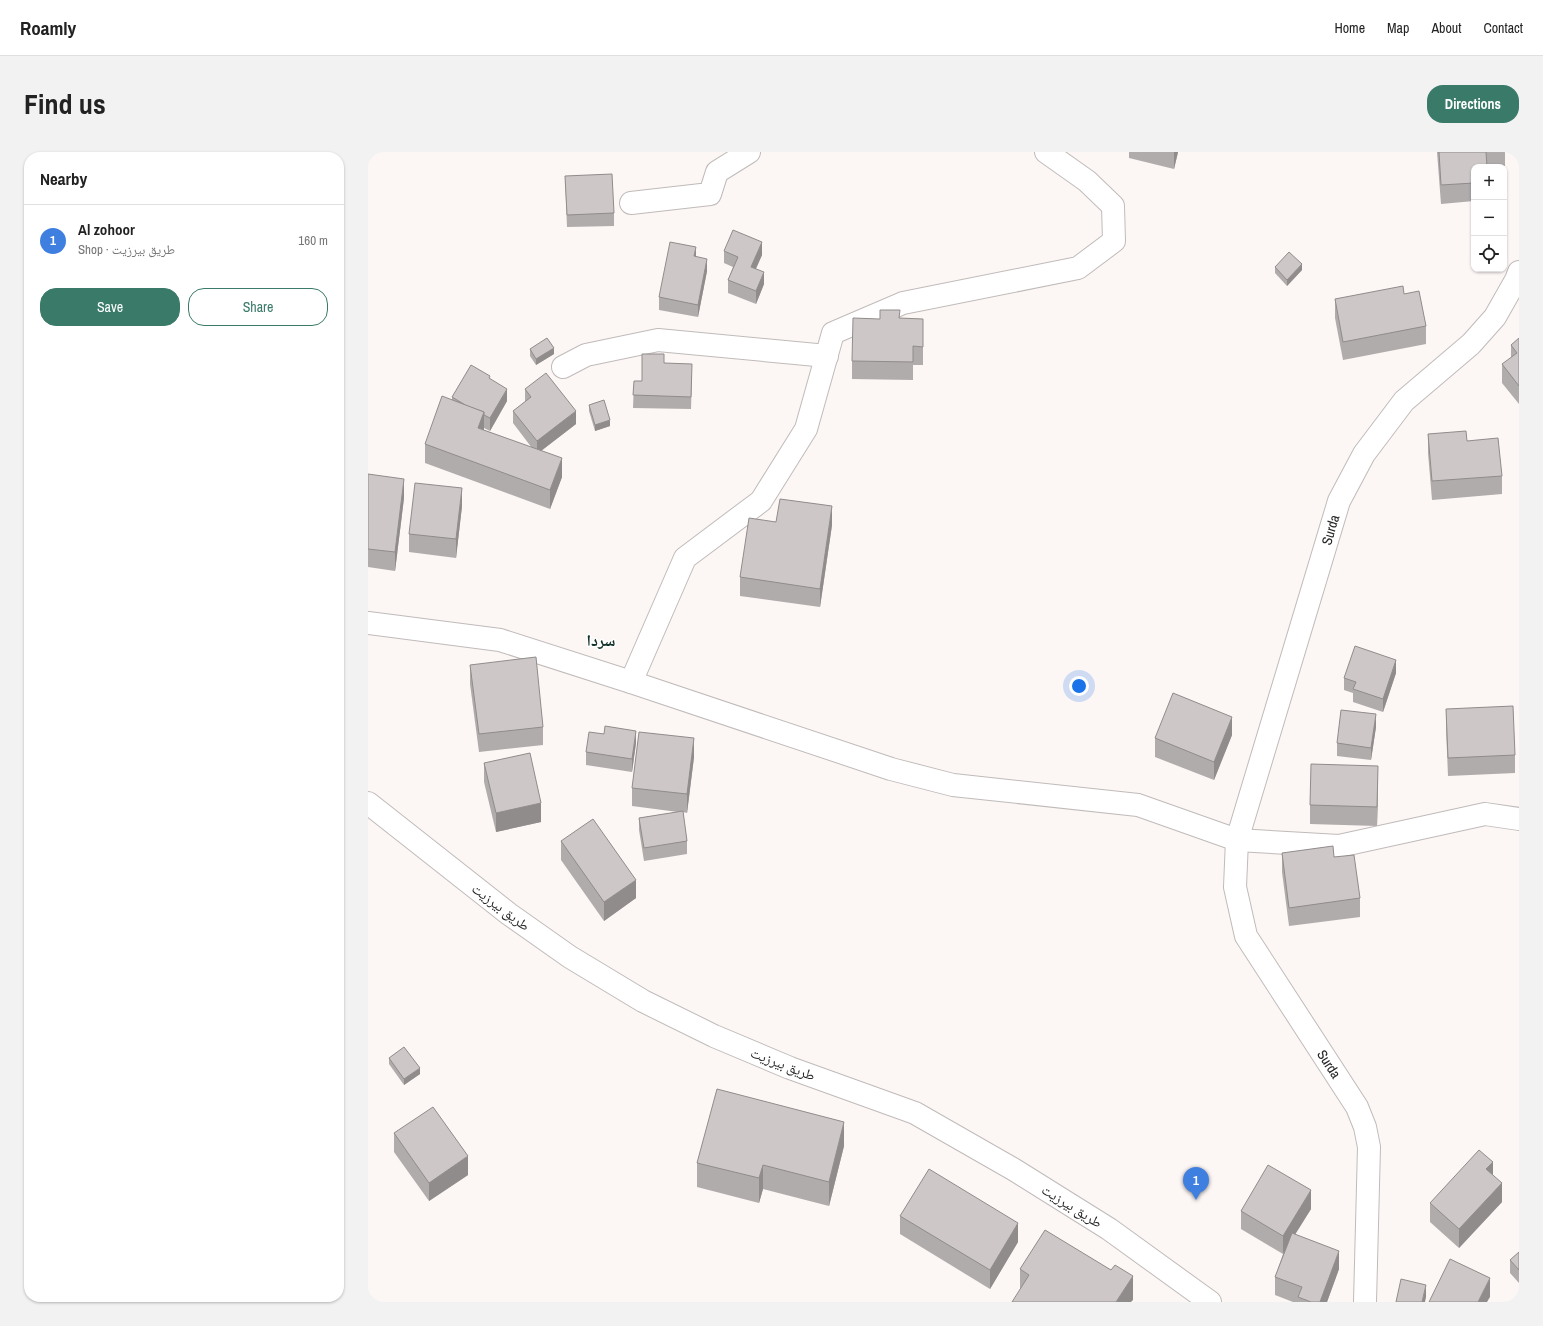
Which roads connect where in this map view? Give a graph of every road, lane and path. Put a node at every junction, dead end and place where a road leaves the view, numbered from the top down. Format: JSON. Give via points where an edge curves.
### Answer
{"nodes":[{"id":1,"x":749,"y":152,"type":"edge"},
{"id":2,"x":1046,"y":152,"type":"edge"},
{"id":3,"x":630,"y":203,"type":"dead end"},
{"id":4,"x":1519,"y":273,"type":"edge"},
{"id":5,"x":827,"y":356,"type":"junction"},
{"id":6,"x":563,"y":367,"type":"dead end"},
{"id":7,"x":368,"y":623,"type":"edge"},
{"id":8,"x":630,"y":682,"type":"junction"},
{"id":9,"x":368,"y":803,"type":"edge"},
{"id":10,"x":1519,"y":819,"type":"edge"},
{"id":11,"x":1236,"y":840,"type":"junction"},
{"id":12,"x":1210,"y":1302,"type":"edge"},
{"id":13,"x":1365,"y":1302,"type":"edge"}],
"edges":[{"from":1,"to":3,"type":"street","via":[[717,172],[710,194]]},
{"from":2,"to":5,"type":"street","via":[[1087,181],[1113,206],[1114,241],[1078,268],[903,303],[833,333]]},
{"from":4,"to":11,"type":"street","name":"Surda","via":[[1495,317],[1471,344],[1404,401],[1364,454],[1339,501]]},
{"from":5,"to":6,"type":"street","via":[[658,340],[586,355]]},
{"from":5,"to":8,"type":"street","via":[[806,429],[761,501],[685,558]]},
{"from":7,"to":8,"type":"street","via":[[500,640]]},
{"from":8,"to":11,"type":"street","via":[[884,766],[953,785],[1138,805]]},
{"from":9,"to":12,"type":"street","name":"طريق بيرزيت","via":[[509,914],[570,957],[643,1001],[714,1036],[790,1068],[915,1112],[1109,1229]]},
{"from":10,"to":11,"type":"street","via":[[1485,814],[1339,846]]},
{"from":11,"to":13,"type":"street","name":"Surda","via":[[1235,887],[1246,936],[1357,1107],[1365,1127],[1369,1148]]}]}
